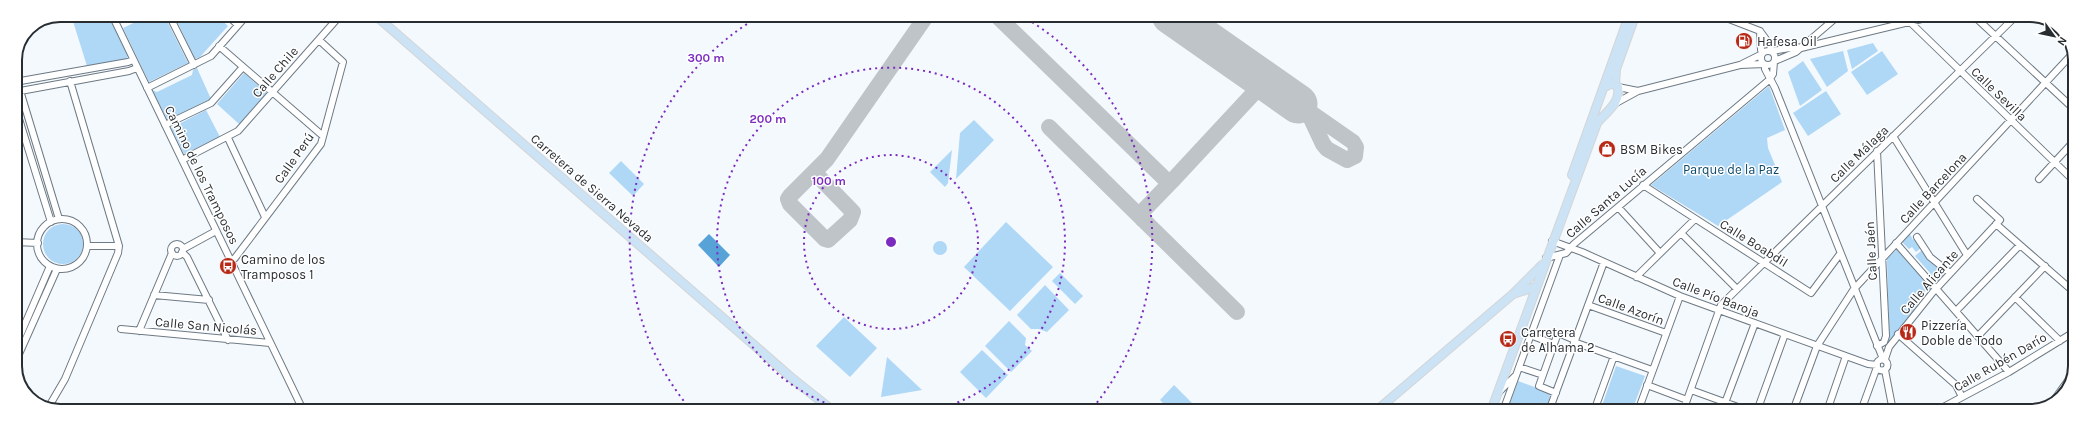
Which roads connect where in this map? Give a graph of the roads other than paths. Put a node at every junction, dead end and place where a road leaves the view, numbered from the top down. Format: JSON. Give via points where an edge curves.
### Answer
{"nodes":[{"id":1,"x":115,"y":22,"type":"edge"},
{"id":2,"x":172,"y":22,"type":"edge"},
{"id":3,"x":235,"y":22,"type":"edge"},
{"id":4,"x":241,"y":22,"type":"edge"},
{"id":5,"x":332,"y":22,"type":"edge"},
{"id":6,"x":383,"y":22,"type":"edge"},
{"id":7,"x":1627,"y":22,"type":"edge"},
{"id":8,"x":1633,"y":22,"type":"edge"},
{"id":9,"x":1738,"y":22,"type":"edge"},
{"id":10,"x":1831,"y":22,"type":"edge"},
{"id":11,"x":1905,"y":22,"type":"edge"},
{"id":12,"x":1910,"y":22,"type":"edge"},
{"id":13,"x":1980,"y":22,"type":"edge"},
{"id":14,"x":2010,"y":22,"type":"edge"},
{"id":15,"x":238,"y":25,"type":"junction"},
{"id":16,"x":1760,"y":31,"type":"junction"},
{"id":17,"x":1996,"y":37,"type":"junction"},
{"id":18,"x":319,"y":40,"type":"junction"},
{"id":19,"x":220,"y":46,"type":"junction"},
{"id":20,"x":1801,"y":48,"type":"junction"},
{"id":21,"x":1771,"y":51,"type":"junction"},
{"id":22,"x":1763,"y":53,"type":"junction"},
{"id":23,"x":2068,"y":58,"type":"edge"},
{"id":24,"x":133,"y":60,"type":"junction"},
{"id":25,"x":1774,"y":62,"type":"junction"},
{"id":26,"x":125,"y":63,"type":"junction"},
{"id":27,"x":1765,"y":64,"type":"junction"},
{"id":28,"x":194,"y":65,"type":"junction"},
{"id":29,"x":1740,"y":65,"type":"junction"},
{"id":30,"x":243,"y":67,"type":"junction"},
{"id":31,"x":137,"y":68,"type":"junction"},
{"id":32,"x":129,"y":71,"type":"junction"},
{"id":33,"x":1960,"y":72,"type":"junction"},
{"id":34,"x":1769,"y":80,"type":"junction"},
{"id":35,"x":22,"y":81,"type":"edge"},
{"id":36,"x":70,"y":81,"type":"junction"},
{"id":37,"x":2045,"y":83,"type":"junction"},
{"id":38,"x":1611,"y":86,"type":"junction"},
{"id":39,"x":147,"y":88,"type":"junction"},
{"id":40,"x":22,"y":90,"type":"edge"},
{"id":41,"x":1638,"y":91,"type":"junction"},
{"id":42,"x":272,"y":92,"type":"junction"},
{"id":43,"x":22,"y":103,"type":"edge"},
{"id":44,"x":1600,"y":103,"type":"junction"},
{"id":45,"x":1616,"y":103,"type":"junction"},
{"id":46,"x":2068,"y":104,"type":"edge"},
{"id":47,"x":1607,"y":110,"type":"junction"},
{"id":48,"x":2010,"y":120,"type":"junction"},
{"id":49,"x":165,"y":126,"type":"junction"},
{"id":50,"x":22,"y":129,"type":"edge"},
{"id":51,"x":323,"y":136,"type":"junction"},
{"id":52,"x":1893,"y":136,"type":"junction"},
{"id":53,"x":228,"y":138,"type":"junction"},
{"id":54,"x":2068,"y":147,"type":"edge"},
{"id":55,"x":1877,"y":151,"type":"junction"},
{"id":56,"x":182,"y":160,"type":"junction"},
{"id":57,"x":2055,"y":162,"type":"junction"},
{"id":58,"x":2068,"y":175,"type":"edge"},
{"id":59,"x":2039,"y":179,"type":"dead end"},
{"id":60,"x":1643,"y":185,"type":"junction"},
{"id":61,"x":1976,"y":199,"type":"dead end"},
{"id":62,"x":1935,"y":202,"type":"junction"},
{"id":63,"x":1821,"y":205,"type":"junction"},
{"id":64,"x":1618,"y":207,"type":"junction"},
{"id":65,"x":265,"y":217,"type":"junction"},
{"id":66,"x":59,"y":219,"type":"junction"},
{"id":67,"x":1695,"y":219,"type":"junction"},
{"id":68,"x":51,"y":222,"type":"junction"},
{"id":69,"x":1996,"y":224,"type":"junction"},
{"id":70,"x":1556,"y":230,"type":"junction"},
{"id":71,"x":216,"y":231,"type":"junction"},
{"id":72,"x":1681,"y":233,"type":"junction"},
{"id":73,"x":1917,"y":237,"type":"dead end"},
{"id":74,"x":1552,"y":241,"type":"junction"},
{"id":75,"x":22,"y":242,"type":"edge"},
{"id":76,"x":38,"y":243,"type":"junction"},
{"id":77,"x":1896,"y":243,"type":"junction"},
{"id":78,"x":2020,"y":244,"type":"junction"},
{"id":79,"x":87,"y":246,"type":"junction"},
{"id":80,"x":119,"y":246,"type":"junction"},
{"id":81,"x":1570,"y":249,"type":"junction"},
{"id":82,"x":182,"y":250,"type":"junction"},
{"id":83,"x":172,"y":253,"type":"junction"},
{"id":84,"x":1660,"y":253,"type":"junction"},
{"id":85,"x":1840,"y":254,"type":"junction"},
{"id":86,"x":1560,"y":255,"type":"junction"},
{"id":87,"x":1967,"y":255,"type":"junction"},
{"id":88,"x":1883,"y":258,"type":"junction"},
{"id":89,"x":1545,"y":260,"type":"junction"},
{"id":90,"x":231,"y":261,"type":"junction"},
{"id":91,"x":1604,"y":262,"type":"junction"},
{"id":92,"x":1764,"y":262,"type":"junction"},
{"id":93,"x":50,"y":266,"type":"junction"},
{"id":94,"x":2045,"y":266,"type":"junction"},
{"id":95,"x":57,"y":268,"type":"junction"},
{"id":96,"x":1950,"y":274,"type":"junction"},
{"id":97,"x":1636,"y":277,"type":"junction"},
{"id":98,"x":1535,"y":287,"type":"junction"},
{"id":99,"x":2068,"y":287,"type":"edge"},
{"id":100,"x":1936,"y":288,"type":"junction"},
{"id":101,"x":1737,"y":289,"type":"junction"},
{"id":102,"x":1854,"y":289,"type":"junction"},
{"id":103,"x":1516,"y":293,"type":"junction"},
{"id":104,"x":154,"y":295,"type":"junction"},
{"id":105,"x":1680,"y":296,"type":"junction"},
{"id":106,"x":2015,"y":298,"type":"junction"},
{"id":107,"x":209,"y":300,"type":"junction"},
{"id":108,"x":1530,"y":303,"type":"junction"},
{"id":109,"x":1588,"y":305,"type":"junction"},
{"id":110,"x":1720,"y":310,"type":"junction"},
{"id":111,"x":1956,"y":311,"type":"junction"},
{"id":112,"x":1755,"y":323,"type":"junction"},
{"id":113,"x":121,"y":329,"type":"dead end"},
{"id":114,"x":22,"y":331,"type":"edge"},
{"id":115,"x":139,"y":331,"type":"junction"},
{"id":116,"x":1666,"y":333,"type":"junction"},
{"id":117,"x":1530,"y":334,"type":"junction"},
{"id":118,"x":1785,"y":334,"type":"junction"},
{"id":119,"x":1898,"y":334,"type":"junction"},
{"id":120,"x":1978,"y":336,"type":"junction"},
{"id":121,"x":2068,"y":336,"type":"edge"},
{"id":122,"x":228,"y":340,"type":"junction"},
{"id":123,"x":1575,"y":341,"type":"junction"},
{"id":124,"x":2060,"y":341,"type":"junction"},
{"id":125,"x":270,"y":343,"type":"junction"},
{"id":126,"x":1554,"y":344,"type":"junction"},
{"id":127,"x":1817,"y":346,"type":"junction"},
{"id":128,"x":1877,"y":346,"type":"junction"},
{"id":129,"x":22,"y":347,"type":"edge"},
{"id":130,"x":1614,"y":356,"type":"junction"},
{"id":131,"x":1846,"y":356,"type":"junction"},
{"id":132,"x":1880,"y":362,"type":"junction"},
{"id":133,"x":1518,"y":367,"type":"junction"},
{"id":134,"x":1652,"y":370,"type":"junction"},
{"id":135,"x":1885,"y":370,"type":"junction"},
{"id":136,"x":2009,"y":372,"type":"junction"},
{"id":137,"x":1516,"y":375,"type":"junction"},
{"id":138,"x":1543,"y":375,"type":"junction"},
{"id":139,"x":793,"y":379,"type":"junction"},
{"id":140,"x":1647,"y":385,"type":"junction"},
{"id":141,"x":1691,"y":390,"type":"junction"},
{"id":142,"x":1556,"y":393,"type":"junction"},
{"id":143,"x":1496,"y":396,"type":"junction"},
{"id":144,"x":1962,"y":397,"type":"junction"},
{"id":145,"x":1687,"y":400,"type":"junction"},
{"id":146,"x":51,"y":402,"type":"edge"},
{"id":147,"x":1725,"y":402,"type":"junction"},
{"id":148,"x":300,"y":404,"type":"edge"},
{"id":149,"x":820,"y":404,"type":"edge"},
{"id":150,"x":824,"y":404,"type":"edge"},
{"id":151,"x":1384,"y":404,"type":"edge"},
{"id":152,"x":1493,"y":404,"type":"edge"},
{"id":153,"x":1506,"y":404,"type":"edge"},
{"id":154,"x":1552,"y":404,"type":"edge"},
{"id":155,"x":1597,"y":404,"type":"edge"},
{"id":156,"x":1640,"y":404,"type":"edge"},
{"id":157,"x":1686,"y":404,"type":"edge"},
{"id":158,"x":1730,"y":404,"type":"edge"},
{"id":159,"x":1760,"y":404,"type":"edge"},
{"id":160,"x":1796,"y":404,"type":"edge"},
{"id":161,"x":1829,"y":404,"type":"edge"},
{"id":162,"x":1863,"y":404,"type":"edge"},
{"id":163,"x":1892,"y":404,"type":"edge"},
{"id":164,"x":1949,"y":404,"type":"edge"}],
"edges":[{"from":1,"to":24,"type":"street","name":"Camino de los Tramposos"},
{"from":2,"to":28,"type":"street"},
{"from":3,"to":15,"type":"street"},
{"from":4,"to":15,"type":"street"},
{"from":5,"to":18,"type":"street","name":"Calle Chile"},
{"from":6,"to":139,"type":"main road","name":"Carretera de Sierra Nevada"},
{"from":7,"to":38,"type":"main road","via":[[1611,66]]},
{"from":8,"to":38,"type":"main road"},
{"from":9,"to":16,"type":"street"},
{"from":10,"to":20,"type":"street"},
{"from":11,"to":20,"type":"street"},
{"from":12,"to":33,"type":"street","name":"Calle Sevilla"},
{"from":13,"to":17,"type":"street"},
{"from":14,"to":17,"type":"street","name":"Calle Málaga"},
{"from":15,"to":19,"type":"street"},
{"from":16,"to":21,"type":"street","via":[[1771,46]]},
{"from":16,"to":22,"type":"street"},
{"from":17,"to":33,"type":"street","name":"Calle Málaga"},
{"from":17,"to":37,"type":"street"},
{"from":18,"to":42,"type":"street","name":"Calle Chile"},
{"from":18,"to":51,"type":"street","name":"Calle Perú","via":[[343,62]]},
{"from":19,"to":28,"type":"street","via":[[211,56]]},
{"from":19,"to":30,"type":"street"},
{"from":20,"to":21,"type":"street","via":[[1790,47]]},
{"from":20,"to":25,"type":"street"},
{"from":21,"to":22,"type":"street"},
{"from":21,"to":25,"type":"street","via":[[1776,56]]},
{"from":22,"to":27,"type":"street","via":[[1762,61]]},
{"from":22,"to":29,"type":"street"},
{"from":23,"to":37,"type":"street","name":"Calle Barcelona"},
{"from":24,"to":26,"type":"street"},
{"from":24,"to":31,"type":"street","name":"Camino de los Tramposos"},
{"from":25,"to":27,"type":"street","via":[[1770,65]]},
{"from":25,"to":34,"type":"street","via":[[1773,74]]},
{"from":26,"to":32,"type":"street"},
{"from":26,"to":35,"type":"street"},
{"from":27,"to":29,"type":"street"},
{"from":27,"to":34,"type":"street"},
{"from":28,"to":39,"type":"street"},
{"from":29,"to":41,"type":"street"},
{"from":30,"to":42,"type":"street"},
{"from":30,"to":49,"type":"street","via":[[211,103]]},
{"from":31,"to":32,"type":"street"},
{"from":31,"to":39,"type":"street","name":"Camino de los Tramposos"},
{"from":32,"to":36,"type":"street"},
{"from":33,"to":48,"type":"street","name":"Calle Sevilla"},
{"from":33,"to":52,"type":"street","name":"Calle Málaga"},
{"from":34,"to":60,"type":"street","name":"Calle Santa Lucía"},
{"from":34,"to":63,"type":"street","via":[[1775,88]]},
{"from":36,"to":40,"type":"street"},
{"from":36,"to":80,"type":"street","via":[[119,238]]},
{"from":37,"to":46,"type":"street"},
{"from":37,"to":48,"type":"street","name":"Calle Barcelona"},
{"from":38,"to":41,"type":"street"},
{"from":38,"to":44,"type":"main road"},
{"from":38,"to":45,"type":"main road","via":[[1618,98]]},
{"from":39,"to":49,"type":"street","name":"Camino de los Tramposos"},
{"from":41,"to":45,"type":"street"},
{"from":42,"to":51,"type":"street"},
{"from":42,"to":53,"type":"street","name":"Calle Chile","via":[[238,131]]},
{"from":43,"to":66,"type":"street"},
{"from":44,"to":47,"type":"main road"},
{"from":44,"to":70,"type":"main road","via":[[1593,124],[1587,130]]},
{"from":45,"to":47,"type":"main road"},
{"from":47,"to":70,"type":"main road","via":[[1597,124]]},
{"from":48,"to":57,"type":"street","name":"Calle Sevilla"},
{"from":48,"to":62,"type":"street","name":"Calle Barcelona"},
{"from":49,"to":56,"type":"street","name":"Camino de los Tramposos"},
{"from":50,"to":68,"type":"street"},
{"from":51,"to":65,"type":"street","name":"Calle Perú","via":[[321,144]]},
{"from":52,"to":55,"type":"street","name":"Calle Málaga"},
{"from":52,"to":62,"type":"street"},
{"from":53,"to":56,"type":"street","name":"Calle Chile"},
{"from":53,"to":65,"type":"street"},
{"from":54,"to":57,"type":"street"},
{"from":55,"to":63,"type":"street","name":"Calle Málaga"},
{"from":55,"to":88,"type":"street","name":"Calle Jaén"},
{"from":56,"to":71,"type":"street","name":"Camino de los Tramposos"},
{"from":57,"to":58,"type":"street","name":"Calle Sevilla"},
{"from":57,"to":59,"type":"street"},
{"from":60,"to":64,"type":"street","name":"Calle Santa Lucía"},
{"from":60,"to":67,"type":"street","name":"Calle Boabdil"},
{"from":61,"to":69,"type":"street","via":[[2000,220]]},
{"from":62,"to":77,"type":"street","name":"Calle Barcelona"},
{"from":62,"to":87,"type":"street"},
{"from":63,"to":85,"type":"street"},
{"from":63,"to":92,"type":"street","name":"Calle Málaga"},
{"from":64,"to":81,"type":"street","name":"Calle Santa Lucía"},
{"from":64,"to":84,"type":"street"},
{"from":65,"to":90,"type":"street","name":"Calle Perú"},
{"from":66,"to":68,"type":"street"},
{"from":66,"to":79,"type":"street","via":[[75,223],[82,228]]},
{"from":67,"to":72,"type":"street"},
{"from":67,"to":92,"type":"street","name":"Calle Boabdil"},
{"from":68,"to":76,"type":"street","via":[[42,231]]},
{"from":69,"to":78,"type":"street"},
{"from":69,"to":87,"type":"street","name":"Calle Alicante"},
{"from":70,"to":74,"type":"main road"},
{"from":71,"to":82,"type":"street"},
{"from":71,"to":90,"type":"street","name":"Camino de los Tramposos"},
{"from":72,"to":84,"type":"street"},
{"from":72,"to":101,"type":"street"},
{"from":73,"to":96,"type":"street","via":[[1930,257]]},
{"from":74,"to":81,"type":"street","name":"Calle Pío Baroja"},
{"from":74,"to":89,"type":"main road"},
{"from":75,"to":76,"type":"street"},
{"from":76,"to":93,"type":"street","via":[[39,254]]},
{"from":77,"to":88,"type":"street","name":"Calle Barcelona"},
{"from":77,"to":100,"type":"street"},
{"from":78,"to":94,"type":"street"},
{"from":78,"to":111,"type":"street"},
{"from":79,"to":80,"type":"street"},
{"from":79,"to":95,"type":"street","via":[[79,263],[68,268]]},
{"from":80,"to":146,"type":"street","via":[[74,357]]},
{"from":81,"to":86,"type":"street","name":"Calle Santa Lucía"},
{"from":81,"to":91,"type":"street","name":"Calle Pío Baroja"},
{"from":82,"to":83,"type":"street","via":[[178,256]]},
{"from":82,"to":83,"type":"street","via":[[181,246],[176,244],[173,245]]},
{"from":82,"to":107,"type":"street"},
{"from":83,"to":104,"type":"street","name":"Calle San Nicolás"},
{"from":84,"to":97,"type":"street"},
{"from":85,"to":92,"type":"street","name":"Calle Boabdil","via":[[1811,293]]},
{"from":85,"to":102,"type":"street"},
{"from":86,"to":89,"type":"street","name":"Calle Santa Lucía"},
{"from":86,"to":117,"type":"street"},
{"from":87,"to":96,"type":"street","name":"Calle Alicante"},
{"from":88,"to":102,"type":"street","name":"Calle Barcelona"},
{"from":88,"to":128,"type":"street","name":"Calle Jaén","via":[[1886,336],[1884,342]]},
{"from":89,"to":98,"type":"main road"},
{"from":89,"to":103,"type":"main road"},
{"from":90,"to":125,"type":"street","name":"Camino de los Tramposos"},
{"from":91,"to":97,"type":"street","name":"Calle Pío Baroja"},
{"from":91,"to":109,"type":"street"},
{"from":92,"to":101,"type":"street","name":"Calle Málaga"},
{"from":93,"to":95,"type":"street"},
{"from":93,"to":114,"type":"street"},
{"from":94,"to":99,"type":"street"},
{"from":94,"to":106,"type":"street"},
{"from":95,"to":129,"type":"street"},
{"from":96,"to":100,"type":"street","name":"Calle Alicante"},
{"from":97,"to":105,"type":"street","name":"Calle Pío Baroja"},
{"from":98,"to":103,"type":"main road"},
{"from":98,"to":108,"type":"main road"},
{"from":100,"to":111,"type":"street"},
{"from":100,"to":119,"type":"street","name":"Calle Alicante"},
{"from":101,"to":110,"type":"street","name":"Calle Málaga","via":[[1721,305]]},
{"from":102,"to":127,"type":"street","name":"Calle Barcelona"},
{"from":102,"to":128,"type":"street"},
{"from":103,"to":108,"type":"main road"},
{"from":103,"to":151,"type":"main road"},
{"from":104,"to":107,"type":"street"},
{"from":104,"to":115,"type":"street","name":"Calle San Nicolás"},
{"from":105,"to":110,"type":"street","name":"Calle Pío Baroja"},
{"from":105,"to":116,"type":"street"},
{"from":106,"to":120,"type":"street"},
{"from":106,"to":124,"type":"street"},
{"from":107,"to":122,"type":"street"},
{"from":108,"to":143,"type":"main road"},
{"from":109,"to":116,"type":"street","name":"Calle Azorín"},
{"from":109,"to":123,"type":"street"},
{"from":110,"to":112,"type":"street","name":"Calle Pío Baroja"},
{"from":110,"to":141,"type":"street","name":"Calle Málaga"},
{"from":111,"to":120,"type":"street"},
{"from":112,"to":118,"type":"street","name":"Calle Pío Baroja"},
{"from":112,"to":147,"type":"street"},
{"from":113,"to":115,"type":"street","name":"Calle San Nicolás"},
{"from":115,"to":122,"type":"street","name":"Calle San Nicolás"},
{"from":116,"to":134,"type":"street"},
{"from":117,"to":126,"type":"street"},
{"from":117,"to":133,"type":"street"},
{"from":118,"to":127,"type":"street","name":"Calle Pío Baroja"},
{"from":118,"to":159,"type":"street"},
{"from":119,"to":132,"type":"street","name":"Calle Alicante"},
{"from":119,"to":144,"type":"street","via":[[1956,385]]},
{"from":120,"to":136,"type":"street"},
{"from":121,"to":124,"type":"street","name":"Calle Rubén Darío"},
{"from":122,"to":125,"type":"street","name":"Calle San Nicolás"},
{"from":123,"to":126,"type":"street","via":[[1558,333]]},
{"from":123,"to":130,"type":"street"},
{"from":123,"to":142,"type":"street"},
{"from":124,"to":136,"type":"street","name":"Calle Rubén Darío"},
{"from":125,"to":148,"type":"street","name":"Camino de los Tramposos"},
{"from":126,"to":138,"type":"street"},
{"from":127,"to":131,"type":"street","name":"Calle Pío Baroja"},
{"from":127,"to":160,"type":"street","name":"Calle Barcelona"},
{"from":128,"to":132,"type":"street"},
{"from":130,"to":134,"type":"street"},
{"from":130,"to":155,"type":"street"},
{"from":131,"to":132,"type":"street","name":"Calle Pío Baroja"},
{"from":131,"to":161,"type":"street"},
{"from":132,"to":135,"type":"street","name":"Calle Pío Baroja","via":[[1882,370]]},
{"from":132,"to":135,"type":"street","via":[[1888,365]]},
{"from":132,"to":162,"type":"street","name":"Calle Alicante"},
{"from":133,"to":137,"type":"street"},
{"from":133,"to":138,"type":"street"},
{"from":134,"to":140,"type":"street"},
{"from":135,"to":163,"type":"street"},
{"from":136,"to":144,"type":"street","name":"Calle Rubén Darío"},
{"from":137,"to":143,"type":"street"},
{"from":137,"to":153,"type":"street"},
{"from":138,"to":142,"type":"street","via":[[1539,386]]},
{"from":139,"to":149,"type":"main road","name":"Carretera de Sierra Nevada"},
{"from":139,"to":150,"type":"main road","name":"Carretera de Sierra Nevada"},
{"from":140,"to":145,"type":"street"},
{"from":140,"to":156,"type":"street"},
{"from":141,"to":145,"type":"street","name":"Calle Málaga"},
{"from":141,"to":147,"type":"street"},
{"from":142,"to":154,"type":"street"},
{"from":143,"to":152,"type":"main road"},
{"from":144,"to":164,"type":"street","name":"Calle Rubén Darío"},
{"from":145,"to":157,"type":"street","name":"Calle Málaga"},
{"from":147,"to":158,"type":"street"}]}
